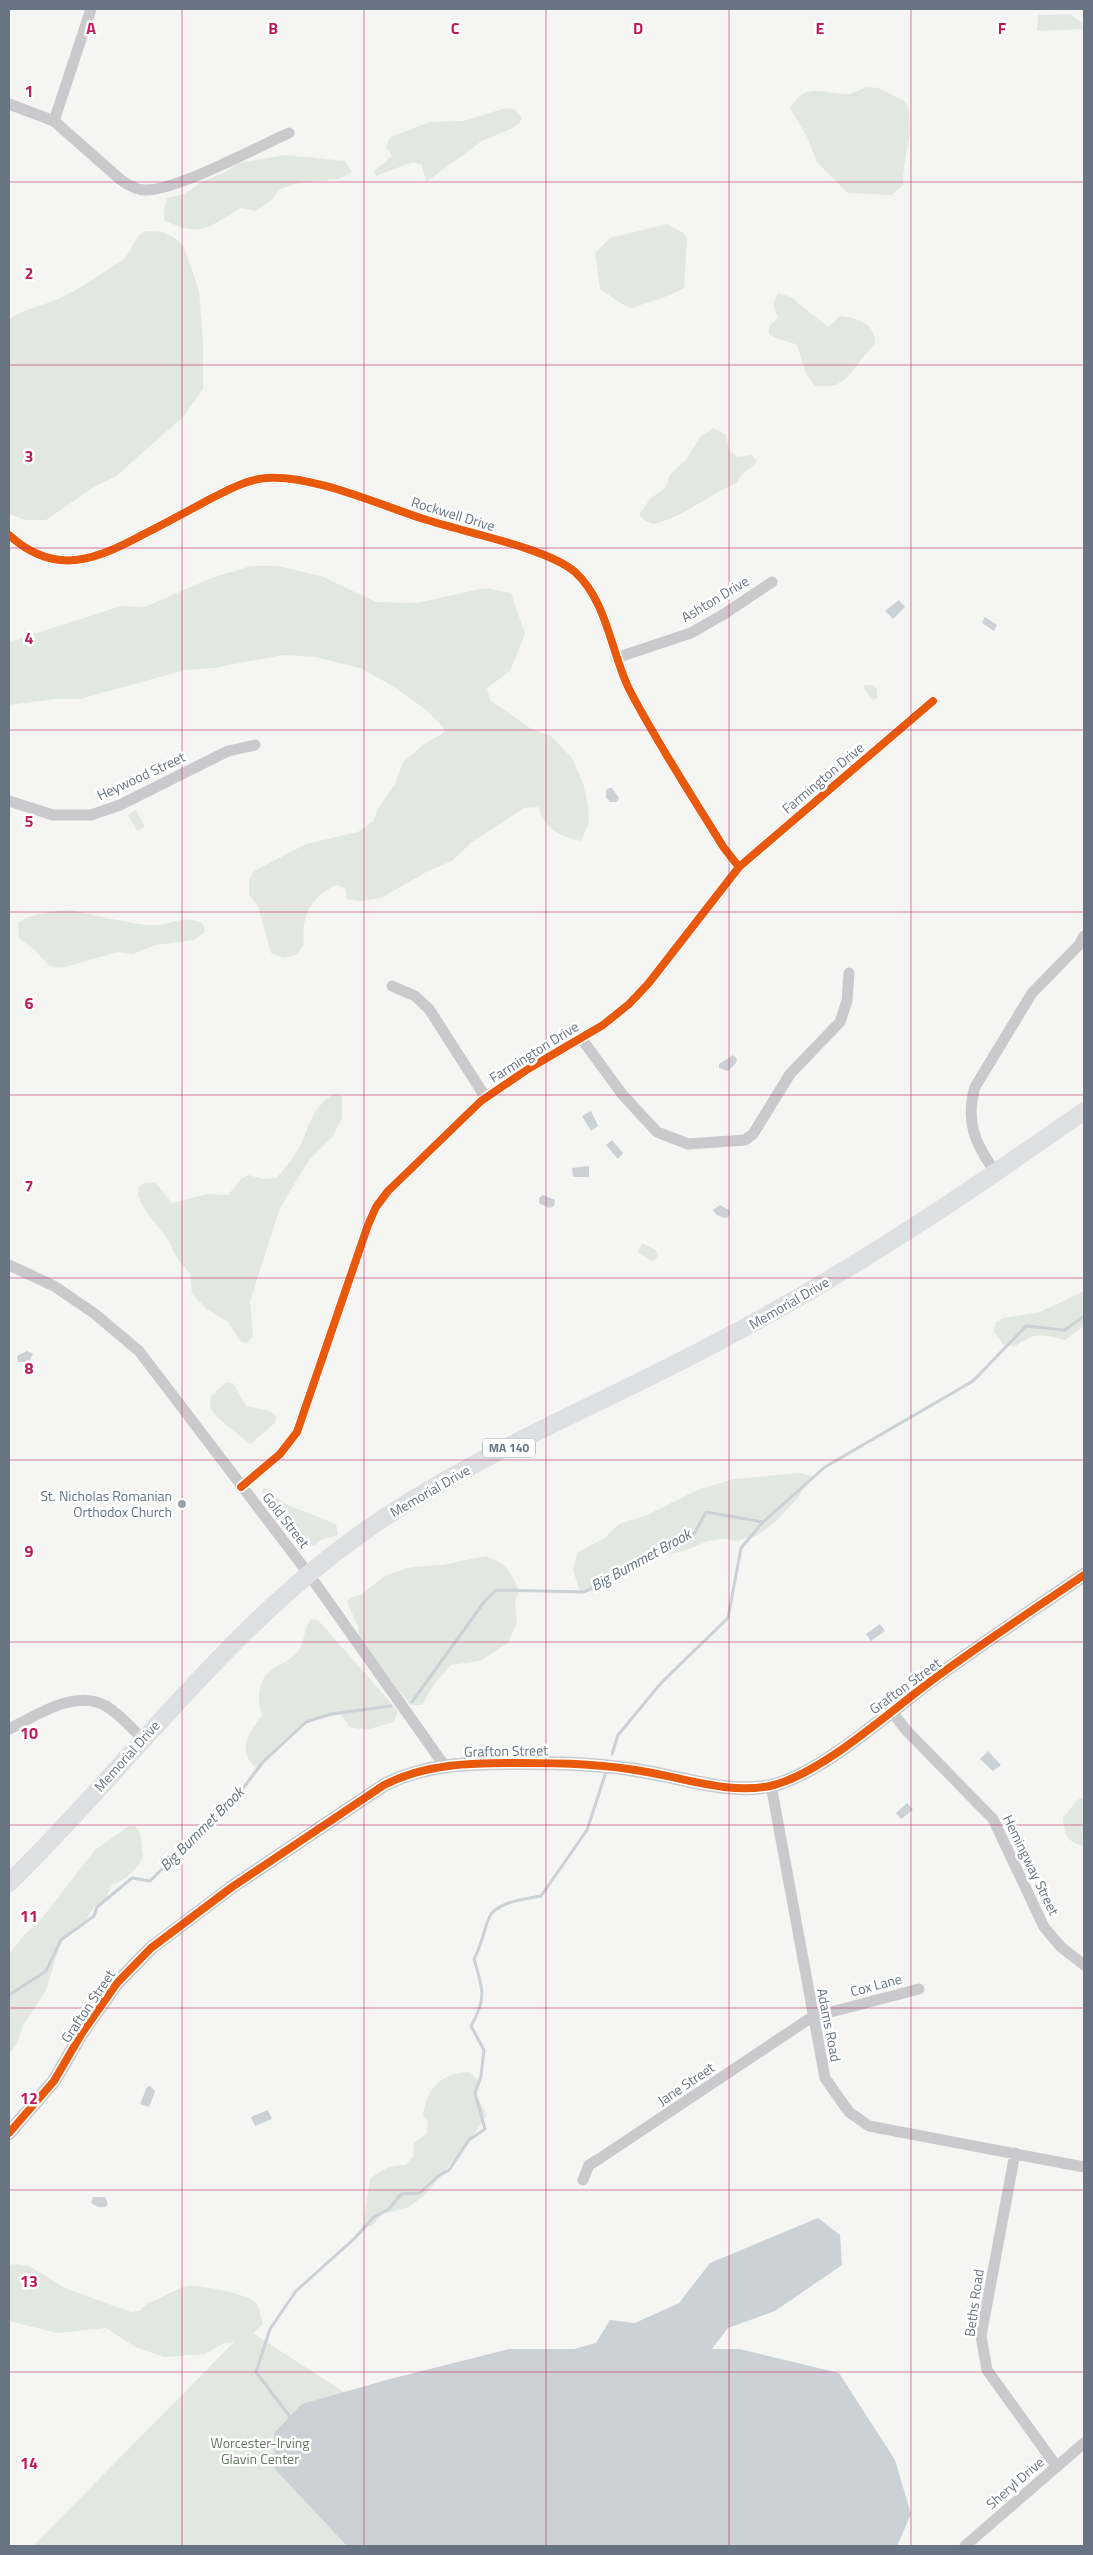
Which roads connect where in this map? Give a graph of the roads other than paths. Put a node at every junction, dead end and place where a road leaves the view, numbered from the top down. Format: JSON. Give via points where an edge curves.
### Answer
{"nodes":[{"id":1,"x":91,"y":9,"type":"edge"},
{"id":2,"x":9,"y":104,"type":"edge"},
{"id":3,"x":54,"y":121,"type":"junction"},
{"id":4,"x":289,"y":134,"type":"dead end"},
{"id":5,"x":9,"y":535,"type":"edge"},
{"id":6,"x":772,"y":582,"type":"dead end"},
{"id":7,"x":616,"y":658,"type":"junction"},
{"id":8,"x":933,"y":701,"type":"dead end"},
{"id":9,"x":255,"y":744,"type":"dead end"},
{"id":10,"x":9,"y":802,"type":"edge"},
{"id":11,"x":739,"y":867,"type":"junction"},
{"id":12,"x":1084,"y":936,"type":"edge"},
{"id":13,"x":849,"y":973,"type":"dead end"},
{"id":14,"x":392,"y":986,"type":"dead end"},
{"id":15,"x":581,"y":1038,"type":"junction"},
{"id":16,"x":486,"y":1098,"type":"junction"},
{"id":17,"x":1084,"y":1111,"type":"edge"},
{"id":18,"x":996,"y":1173,"type":"junction"},
{"id":19,"x":9,"y":1265,"type":"edge"},
{"id":20,"x":241,"y":1487,"type":"junction"},
{"id":21,"x":308,"y":1573,"type":"junction"},
{"id":22,"x":1084,"y":1575,"type":"edge"},
{"id":23,"x":891,"y":1711,"type":"junction"},
{"id":24,"x":9,"y":1729,"type":"edge"},
{"id":25,"x":143,"y":1739,"type":"junction"},
{"id":26,"x":444,"y":1765,"type":"junction"},
{"id":27,"x":771,"y":1785,"type":"junction"},
{"id":28,"x":9,"y":1883,"type":"edge"},
{"id":29,"x":1084,"y":1965,"type":"edge"},
{"id":30,"x":919,"y":1989,"type":"dead end"},
{"id":31,"x":812,"y":2017,"type":"junction"},
{"id":32,"x":9,"y":2133,"type":"edge"},
{"id":33,"x":1015,"y":2153,"type":"junction"},
{"id":34,"x":1084,"y":2167,"type":"edge"},
{"id":35,"x":583,"y":2180,"type":"dead end"},
{"id":36,"x":1084,"y":2443,"type":"edge"},
{"id":37,"x":1057,"y":2467,"type":"junction"},
{"id":38,"x":965,"y":2546,"type":"edge"}],
"edges":[{"from":1,"to":3,"type":"street"},
{"from":2,"to":3,"type":"street"},
{"from":3,"to":4,"type":"street","via":[[121,180],[144,190],[181,181]]},
{"from":5,"to":7,"type":"street","name":"Rockwell Drive","via":[[24,548],[43,557],[84,560],[119,548],[238,485],[268,478],[292,480],[348,493],[428,521],[536,552],[563,565],[575,572],[591,592]]},
{"from":6,"to":7,"type":"street","name":"Ashton Drive","via":[[695,631]]},
{"from":7,"to":11,"type":"street","name":"Rockwell Drive","via":[[636,700],[724,848]]},
{"from":8,"to":11,"type":"street","name":"Farmington Drive"},
{"from":9,"to":10,"type":"street","name":"Heywood Street","via":[[228,750],[120,805],[91,815],[53,815]]},
{"from":11,"to":15,"type":"street","name":"Farmington Drive","via":[[638,995],[617,1015]]},
{"from":12,"to":18,"type":"street","via":[[1032,993],[975,1087],[970,1103],[970,1121],[978,1144]]},
{"from":13,"to":15,"type":"street","via":[[847,1001],[840,1022],[790,1074],[757,1128],[744,1140],[688,1144],[657,1132],[622,1094]]},
{"from":14,"to":16,"type":"street","via":[[415,996],[428,1009]]},
{"from":15,"to":16,"type":"street","name":"Farmington Drive"},
{"from":16,"to":20,"type":"street","name":"Farmington Drive","via":[[397,1182],[376,1207],[297,1432],[280,1454]]},
{"from":17,"to":18,"type":"main road","name":"Memorial Drive","number":"MA 140"},
{"from":18,"to":21,"type":"main road","name":"Memorial Drive","number":"MA 140","via":[[791,1303],[420,1496]]},
{"from":19,"to":20,"type":"street","name":"Gold Street","via":[[54,1286],[133,1345]]},
{"from":20,"to":21,"type":"street","name":"Gold Street"},
{"from":21,"to":25,"type":"main road","name":"Memorial Drive","number":"MA 140","via":[[240,1635]]},
{"from":21,"to":26,"type":"street","name":"Gold Street"},
{"from":22,"to":23,"type":"street","name":"Grafton Street"},
{"from":23,"to":27,"type":"street","name":"Grafton Street","via":[[816,1766],[792,1779]]},
{"from":23,"to":29,"type":"street","name":"Hemingway Street","via":[[993,1819],[1044,1927]]},
{"from":24,"to":25,"type":"street","via":[[67,1702],[86,1700],[105,1705]]},
{"from":25,"to":28,"type":"main road","name":"Memorial Drive","number":"MA 140"},
{"from":26,"to":27,"type":"street","name":"Grafton Street","via":[[580,1762],[738,1788]]},
{"from":26,"to":32,"type":"street","name":"Grafton Street","via":[[407,1774],[370,1793],[169,1932],[117,1983],[54,2081]]},
{"from":27,"to":31,"type":"street","name":"Adams Road"},
{"from":30,"to":31,"type":"street","name":"Cox Lane"},
{"from":31,"to":33,"type":"street","name":"Adams Road","via":[[825,2078],[849,2112],[869,2126]]},
{"from":31,"to":35,"type":"street","name":"Jane Street","via":[[589,2165]]},
{"from":33,"to":34,"type":"street","name":"Adams Road"},
{"from":33,"to":37,"type":"street","name":"Beths Road","via":[[981,2336],[987,2370]]},
{"from":36,"to":37,"type":"street","name":"Sheryl Drive"},
{"from":37,"to":38,"type":"street","name":"Sheryl Drive"}]}
